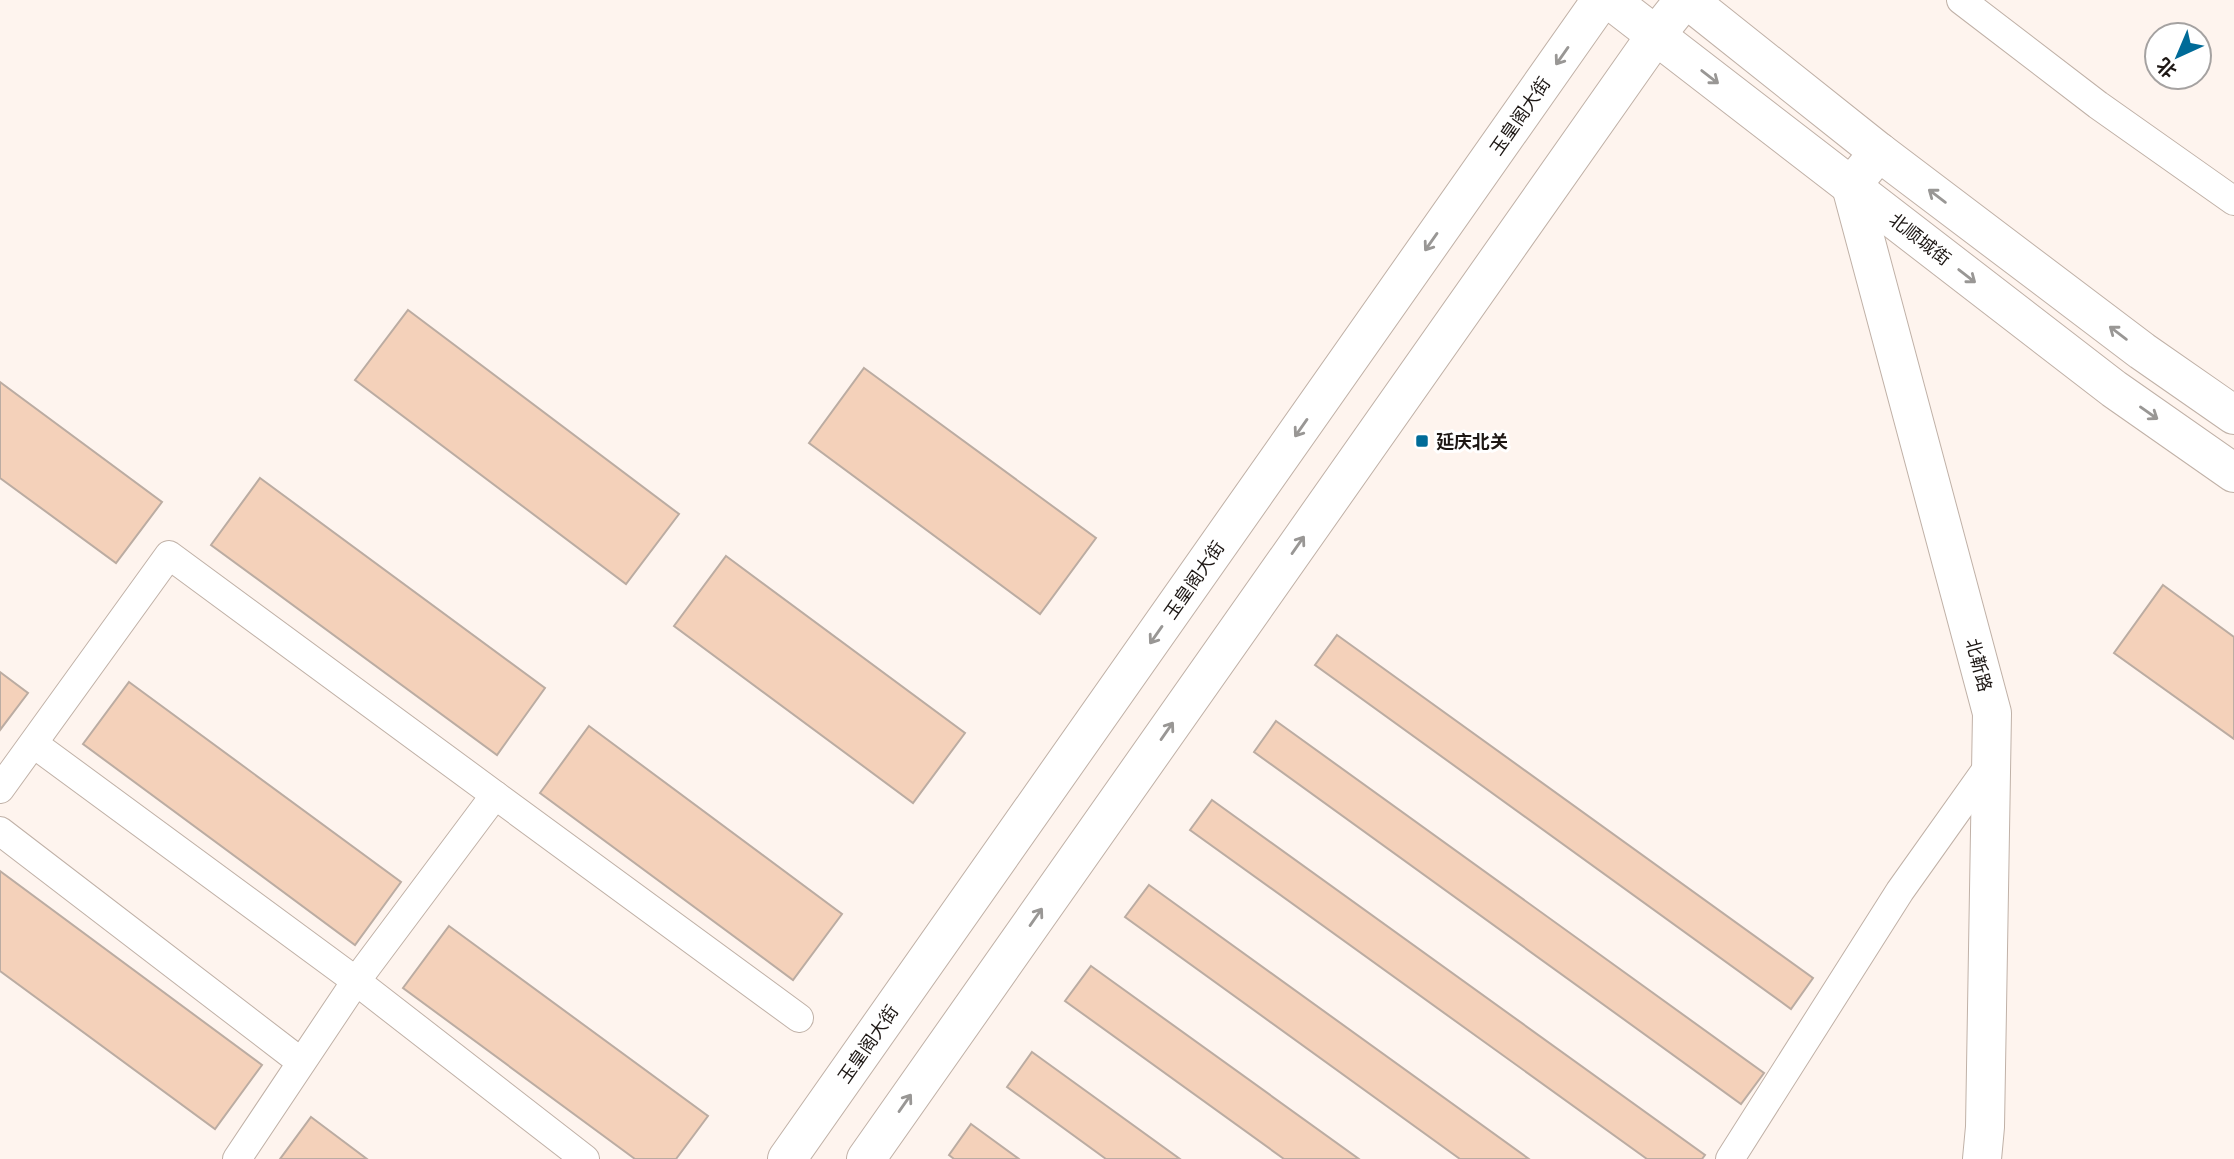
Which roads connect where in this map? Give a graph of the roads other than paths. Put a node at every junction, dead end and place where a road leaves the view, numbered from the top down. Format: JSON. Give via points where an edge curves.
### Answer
{"nodes":[{"id":1,"x":1601,"y":0,"type":"edge"},
{"id":2,"x":1610,"y":0,"type":"edge"},
{"id":3,"x":1686,"y":0,"type":"edge"},
{"id":4,"x":1961,"y":0,"type":"edge"},
{"id":5,"x":1656,"y":35,"type":"junction"},
{"id":6,"x":1879,"y":152,"type":"junction"},
{"id":7,"x":1851,"y":186,"type":"junction"},
{"id":8,"x":2234,"y":201,"type":"edge"},
{"id":9,"x":2234,"y":415,"type":"edge"},
{"id":10,"x":2234,"y":473,"type":"edge"},
{"id":11,"x":34,"y":744,"type":"junction"},
{"id":12,"x":1991,"y":763,"type":"junction"},
{"id":13,"x":0,"y":789,"type":"edge"},
{"id":14,"x":495,"y":795,"type":"junction"},
{"id":15,"x":0,"y":831,"type":"edge"},
{"id":16,"x":356,"y":981,"type":"junction"},
{"id":17,"x":799,"y":1018,"type":"dead end"},
{"id":18,"x":301,"y":1062,"type":"junction"},
{"id":19,"x":237,"y":1159,"type":"edge"},
{"id":20,"x":586,"y":1159,"type":"edge"},
{"id":21,"x":787,"y":1159,"type":"edge"},
{"id":22,"x":866,"y":1159,"type":"edge"},
{"id":23,"x":1730,"y":1159,"type":"edge"},
{"id":24,"x":1982,"y":1159,"type":"edge"}],
"edges":[{"from":1,"to":21,"type":"street","name":"玉皇阁大街","one_way":true},
{"from":2,"to":5,"type":"street","name":"北顺城街"},
{"from":3,"to":5,"type":"street"},
{"from":3,"to":6,"type":"street"},
{"from":4,"to":8,"type":"street"},
{"from":5,"to":7,"type":"street","name":"北顺城街","one_way":true},
{"from":22,"to":5,"type":"street","one_way":true},
{"from":6,"to":7,"type":"street"},
{"from":9,"to":6,"type":"street","one_way":true},
{"from":7,"to":10,"type":"street","name":"北顺城街","one_way":true,"via":[[2114,389]]},
{"from":7,"to":12,"type":"street","name":"北靳路","via":[[1992,713]]},
{"from":11,"to":13,"type":"street"},
{"from":11,"to":14,"type":"street","via":[[169,555]]},
{"from":11,"to":16,"type":"street"},
{"from":12,"to":23,"type":"street","via":[[1900,891]]},
{"from":12,"to":24,"type":"street","name":"北靳路"},
{"from":14,"to":16,"type":"street"},
{"from":14,"to":17,"type":"street"},
{"from":15,"to":18,"type":"street"},
{"from":16,"to":18,"type":"street"},
{"from":16,"to":20,"type":"street"},
{"from":18,"to":19,"type":"street"}]}
